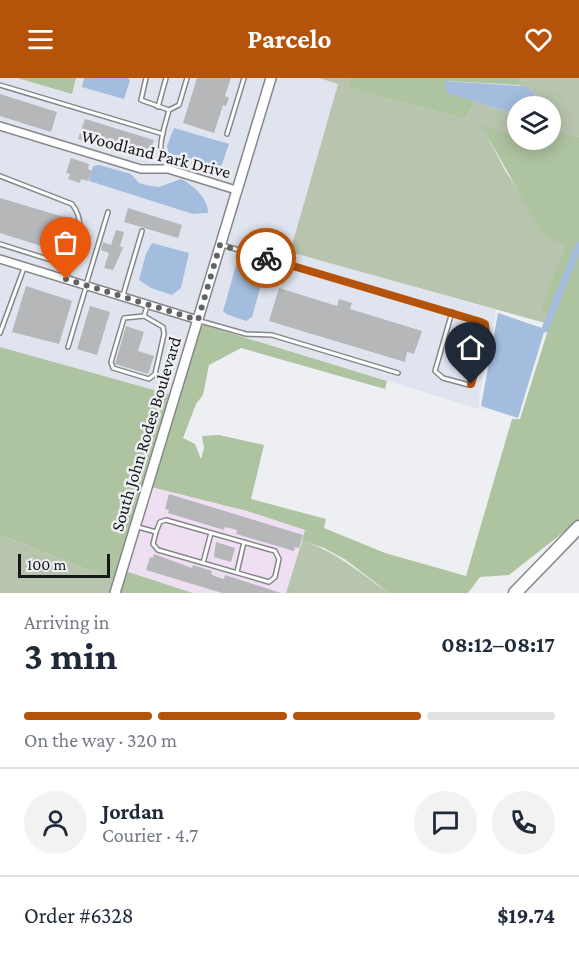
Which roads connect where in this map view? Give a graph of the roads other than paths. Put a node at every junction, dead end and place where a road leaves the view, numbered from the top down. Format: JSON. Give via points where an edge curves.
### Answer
{"nodes":[{"id":1,"x":146,"y":78,"type":"edge"},
{"id":2,"x":166,"y":78,"type":"edge"},
{"id":3,"x":187,"y":78,"type":"edge"},
{"id":4,"x":244,"y":78,"type":"edge"},
{"id":5,"x":271,"y":78,"type":"edge"},
{"id":6,"x":0,"y":85,"type":"edge"},
{"id":7,"x":158,"y":107,"type":"junction"},
{"id":8,"x":169,"y":111,"type":"junction"},
{"id":9,"x":0,"y":126,"type":"edge"},
{"id":10,"x":163,"y":134,"type":"junction"},
{"id":11,"x":227,"y":134,"type":"dead end"},
{"id":12,"x":168,"y":168,"type":"junction"},
{"id":13,"x":0,"y":176,"type":"edge"},
{"id":14,"x":236,"y":190,"type":"junction"},
{"id":15,"x":108,"y":212,"type":"dead end"},
{"id":16,"x":142,"y":231,"type":"dead end"},
{"id":17,"x":0,"y":244,"type":"edge"},
{"id":18,"x":220,"y":245,"type":"junction"},
{"id":19,"x":0,"y":259,"type":"edge"},
{"id":20,"x":24,"y":266,"type":"junction"},
{"id":21,"x":70,"y":266,"type":"junction"},
{"id":22,"x":66,"y":279,"type":"junction"},
{"id":23,"x":86,"y":286,"type":"junction"},
{"id":24,"x":123,"y":297,"type":"junction"},
{"id":25,"x":147,"y":304,"type":"junction"},
{"id":26,"x":452,"y":312,"type":"junction"},
{"id":27,"x":144,"y":316,"type":"junction"},
{"id":28,"x":198,"y":320,"type":"junction"},
{"id":29,"x":0,"y":333,"type":"edge"},
{"id":30,"x":68,"y":347,"type":"dead end"},
{"id":31,"x":398,"y":373,"type":"dead end"},
{"id":32,"x":136,"y":526,"type":"junction"},
{"id":33,"x":579,"y":527,"type":"edge"},
{"id":34,"x":156,"y":532,"type":"junction"},
{"id":35,"x":211,"y":533,"type":"junction"},
{"id":36,"x":244,"y":542,"type":"junction"},
{"id":37,"x":203,"y":563,"type":"junction"},
{"id":38,"x":236,"y":573,"type":"junction"},
{"id":39,"x":116,"y":593,"type":"edge"},
{"id":40,"x":515,"y":593,"type":"edge"}],
"edges":[{"from":1,"to":7,"type":"lane","via":[[141,100]]},
{"from":2,"to":7,"type":"lane"},
{"from":3,"to":8,"type":"lane","via":[[179,105]]},
{"from":4,"to":11,"type":"lane"},
{"from":5,"to":14,"type":"main road","name":"South John Rodes Boulevard"},
{"from":6,"to":10,"type":"lane"},
{"from":7,"to":8,"type":"lane"},
{"from":8,"to":10,"type":"lane"},
{"from":9,"to":12,"type":"street","name":"Woodland Park Drive","via":[[141,169]]},
{"from":10,"to":12,"type":"lane","via":[[161,159]]},
{"from":12,"to":14,"type":"street","name":"Woodland Park Drive"},
{"from":13,"to":21,"type":"lane","via":[[72,204],[79,213],[81,230]]},
{"from":14,"to":18,"type":"main road","name":"South John Rodes Boulevard"},
{"from":15,"to":23,"type":"lane"},
{"from":16,"to":24,"type":"lane"},
{"from":17,"to":21,"type":"lane"},
{"from":18,"to":26,"type":"lane"},
{"from":18,"to":28,"type":"main road","name":"South John Rodes Boulevard"},
{"from":19,"to":20,"type":"street"},
{"from":20,"to":22,"type":"street"},
{"from":20,"to":29,"type":"lane"},
{"from":21,"to":22,"type":"lane"},
{"from":22,"to":23,"type":"street"},
{"from":23,"to":24,"type":"street"},
{"from":23,"to":30,"type":"lane"},
{"from":24,"to":25,"type":"street"},
{"from":25,"to":27,"type":"lane"},
{"from":25,"to":28,"type":"street"},
{"from":26,"to":26,"type":"lane","via":[[481,322],[486,328],[469,385],[442,378],[435,371]]},
{"from":27,"to":27,"type":"lane","via":[[124,318],[111,366],[149,379],[154,374],[164,334],[163,327]]},
{"from":28,"to":31,"type":"lane","via":[[246,334],[272,335]]},
{"from":28,"to":32,"type":"main road","name":"South John Rodes Boulevard"},
{"from":32,"to":34,"type":"lane"},
{"from":32,"to":39,"type":"main road","name":"South John Rodes Boulevard"},
{"from":33,"to":40,"type":"highway"},
{"from":34,"to":35,"type":"lane","via":[[166,519]]},
{"from":34,"to":37,"type":"lane","via":[[153,544],[158,550]]},
{"from":35,"to":36,"type":"lane"},
{"from":35,"to":37,"type":"lane"},
{"from":36,"to":38,"type":"lane"},
{"from":36,"to":38,"type":"lane","via":[[279,555],[275,577],[269,582]]},
{"from":37,"to":38,"type":"lane"}]}
